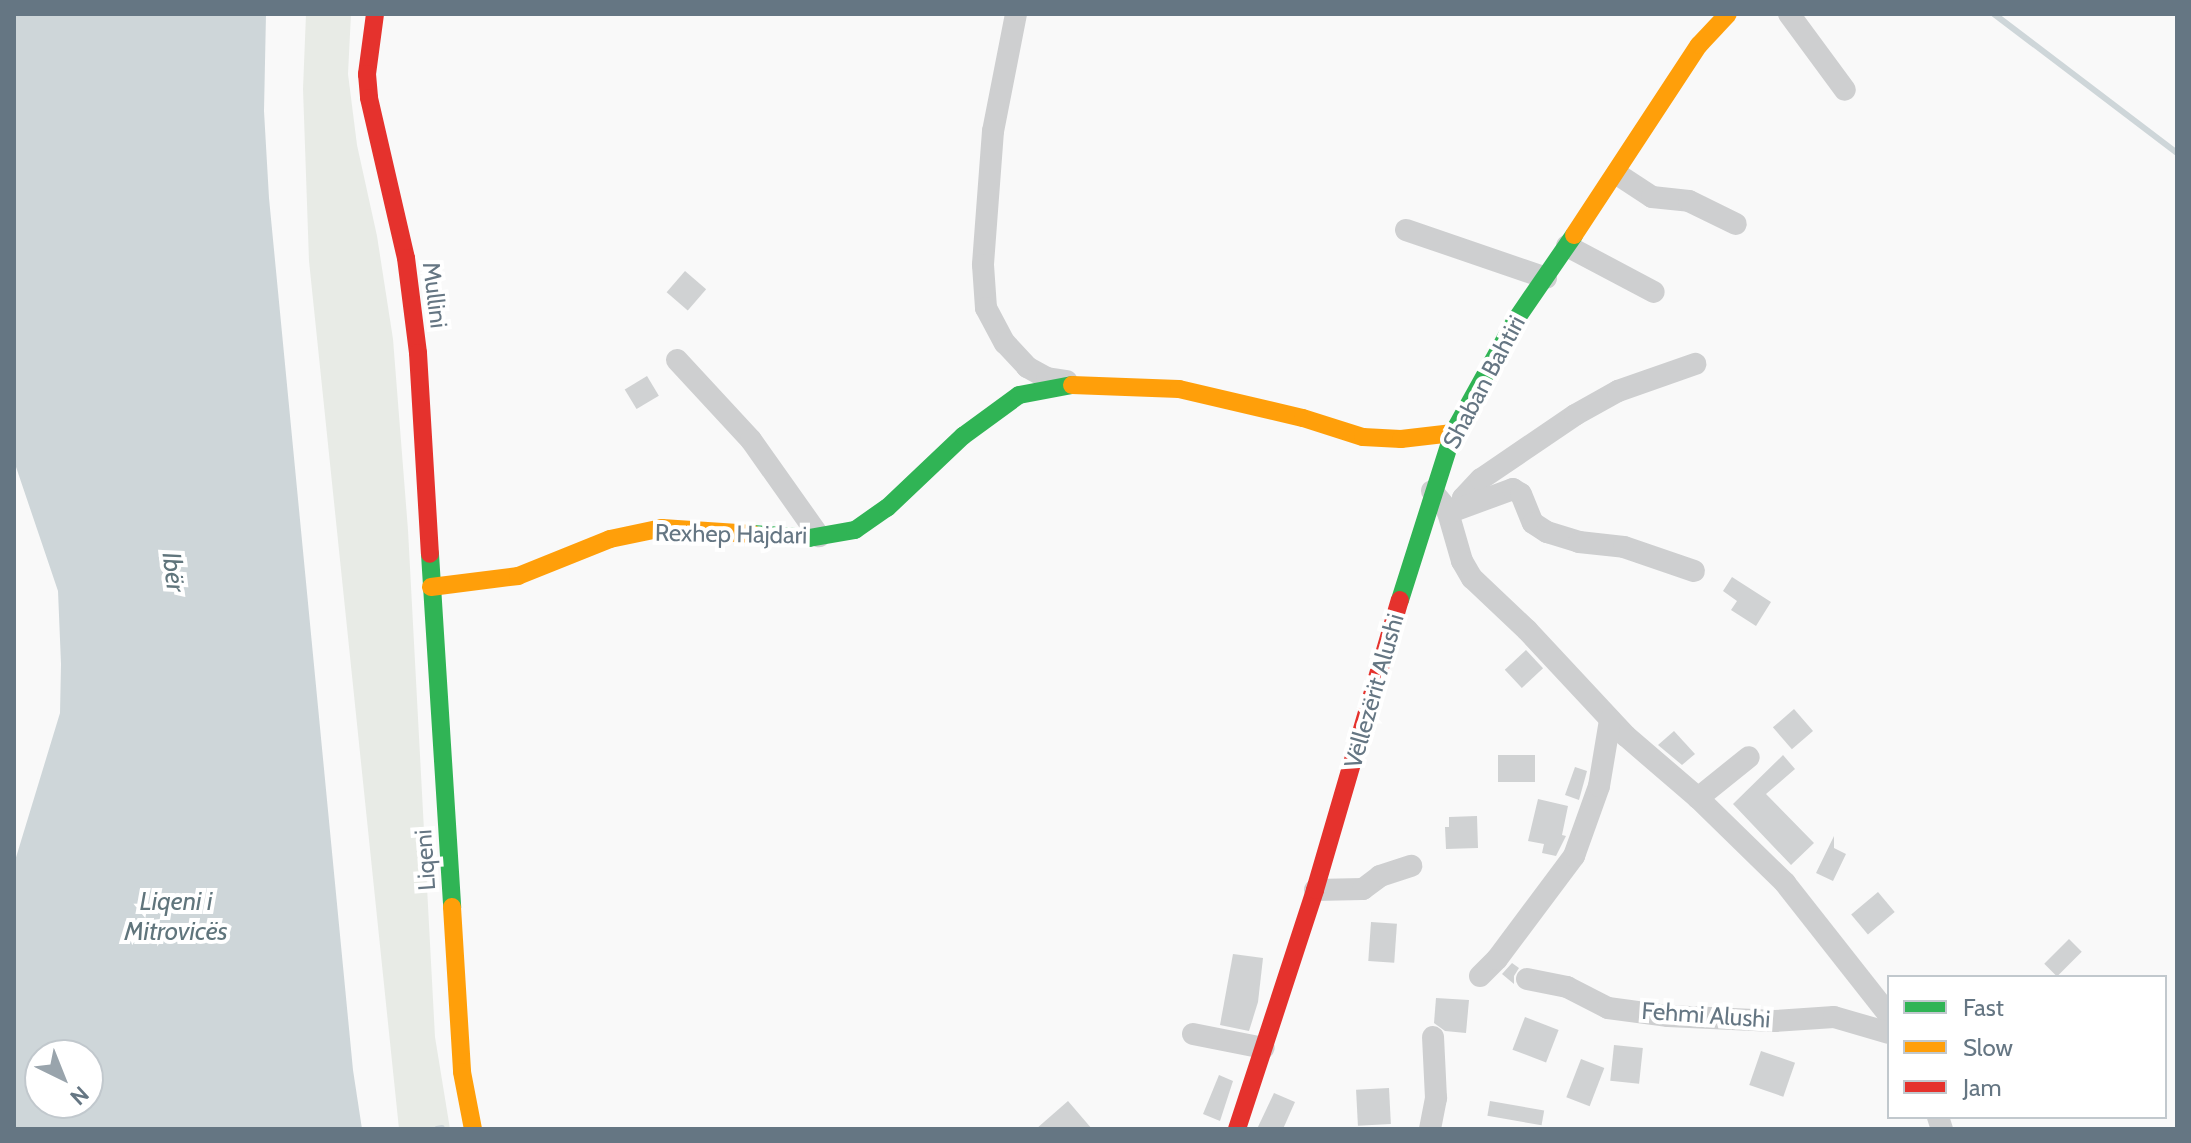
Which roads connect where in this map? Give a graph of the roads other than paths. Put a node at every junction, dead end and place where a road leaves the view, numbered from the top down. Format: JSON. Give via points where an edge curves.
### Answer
{"nodes":[{"id":1,"x":375,"y":14,"type":"edge"},
{"id":2,"x":1016,"y":14,"type":"edge"},
{"id":3,"x":1728,"y":14,"type":"edge"},
{"id":4,"x":1789,"y":14,"type":"edge"},
{"id":5,"x":1845,"y":90,"type":"dead end"},
{"id":6,"x":1617,"y":174,"type":"junction"},
{"id":7,"x":1736,"y":224,"type":"dead end"},
{"id":8,"x":1406,"y":230,"type":"dead end"},
{"id":9,"x":1567,"y":246,"type":"junction"},
{"id":10,"x":1546,"y":278,"type":"junction"},
{"id":11,"x":1654,"y":292,"type":"dead end"},
{"id":12,"x":677,"y":360,"type":"dead end"},
{"id":13,"x":1695,"y":364,"type":"dead end"},
{"id":14,"x":1084,"y":383,"type":"junction"},
{"id":15,"x":1453,"y":433,"type":"junction"},
{"id":16,"x":1432,"y":491,"type":"junction"},
{"id":17,"x":1455,"y":509,"type":"junction"},
{"id":18,"x":819,"y":536,"type":"junction"},
{"id":19,"x":1694,"y":571,"type":"dead end"},
{"id":20,"x":431,"y":587,"type":"junction"},
{"id":21,"x":1610,"y":720,"type":"junction"},
{"id":22,"x":1749,"y":757,"type":"dead end"},
{"id":23,"x":1698,"y":798,"type":"junction"},
{"id":24,"x":1411,"y":866,"type":"dead end"},
{"id":25,"x":1315,"y":890,"type":"junction"},
{"id":26,"x":1480,"y":976,"type":"dead end"},
{"id":27,"x":1527,"y":979,"type":"dead end"},
{"id":28,"x":1887,"y":1012,"type":"edge"},
{"id":29,"x":1887,"y":1032,"type":"edge"},
{"id":30,"x":1193,"y":1034,"type":"dead end"},
{"id":31,"x":1433,"y":1037,"type":"dead end"},
{"id":32,"x":1264,"y":1048,"type":"junction"},
{"id":33,"x":473,"y":1129,"type":"edge"},
{"id":34,"x":1237,"y":1129,"type":"edge"},
{"id":35,"x":1430,"y":1129,"type":"edge"}],
"edges":[{"from":1,"to":20,"type":"street","name":"Mullini","via":[[367,74],[411,296]]},
{"from":2,"to":14,"type":"street","name":"Rexhep Hajdari","via":[[993,131],[983,265],[986,308],[1005,343],[1027,367],[1047,378]]},
{"from":3,"to":6,"type":"street","name":"Shaban Bahtiri","via":[[1699,45]]},
{"from":4,"to":5,"type":"street"},
{"from":6,"to":7,"type":"street","via":[[1652,197],[1699,204]]},
{"from":6,"to":9,"type":"street","name":"Shaban Bahtiri"},
{"from":8,"to":10,"type":"street"},
{"from":9,"to":10,"type":"street","name":"Shaban Bahtiri"},
{"from":9,"to":11,"type":"street"},
{"from":10,"to":15,"type":"street","name":"Shaban Bahtiri","via":[[1515,321]]},
{"from":12,"to":18,"type":"street","via":[[751,440]]},
{"from":13,"to":17,"type":"street","via":[[1630,386],[1575,415],[1481,479]]},
{"from":14,"to":15,"type":"street","name":"Rexhep Hajdari","via":[[1179,389],[1363,437]]},
{"from":14,"to":18,"type":"street","name":"Rexhep Hajdari","via":[[1019,395],[963,436],[887,508],[855,530]]},
{"from":15,"to":16,"type":"street","name":"Shaban Bahtiri"},
{"from":16,"to":17,"type":"street"},
{"from":16,"to":25,"type":"street","name":"Vëllezërit Alushi"},
{"from":17,"to":19,"type":"street","via":[[1513,489],[1521,494],[1533,523],[1547,532],[1624,547]]},
{"from":17,"to":21,"type":"street","via":[[1462,561],[1472,578]]},
{"from":18,"to":20,"type":"street","name":"Rexhep Hajdari","via":[[662,528],[610,539],[518,576]]},
{"from":20,"to":33,"type":"street","name":"Liqeni","via":[[462,1072]]},
{"from":21,"to":23,"type":"street"},
{"from":21,"to":26,"type":"street","via":[[1599,786],[1574,856]]},
{"from":22,"to":23,"type":"street"},
{"from":23,"to":28,"type":"street","via":[[1806,906]]},
{"from":24,"to":25,"type":"street","via":[[1380,876],[1363,889]]},
{"from":25,"to":32,"type":"street","name":"Vëllezërit Alushi"},
{"from":27,"to":29,"type":"street","name":"Fehmi Alushi","via":[[1567,987],[1608,1008],[1775,1021],[1834,1017]]},
{"from":30,"to":32,"type":"street"},
{"from":31,"to":35,"type":"street","via":[[1436,1098]]},
{"from":32,"to":34,"type":"street","name":"Vëllezërit Alushi"}]}
